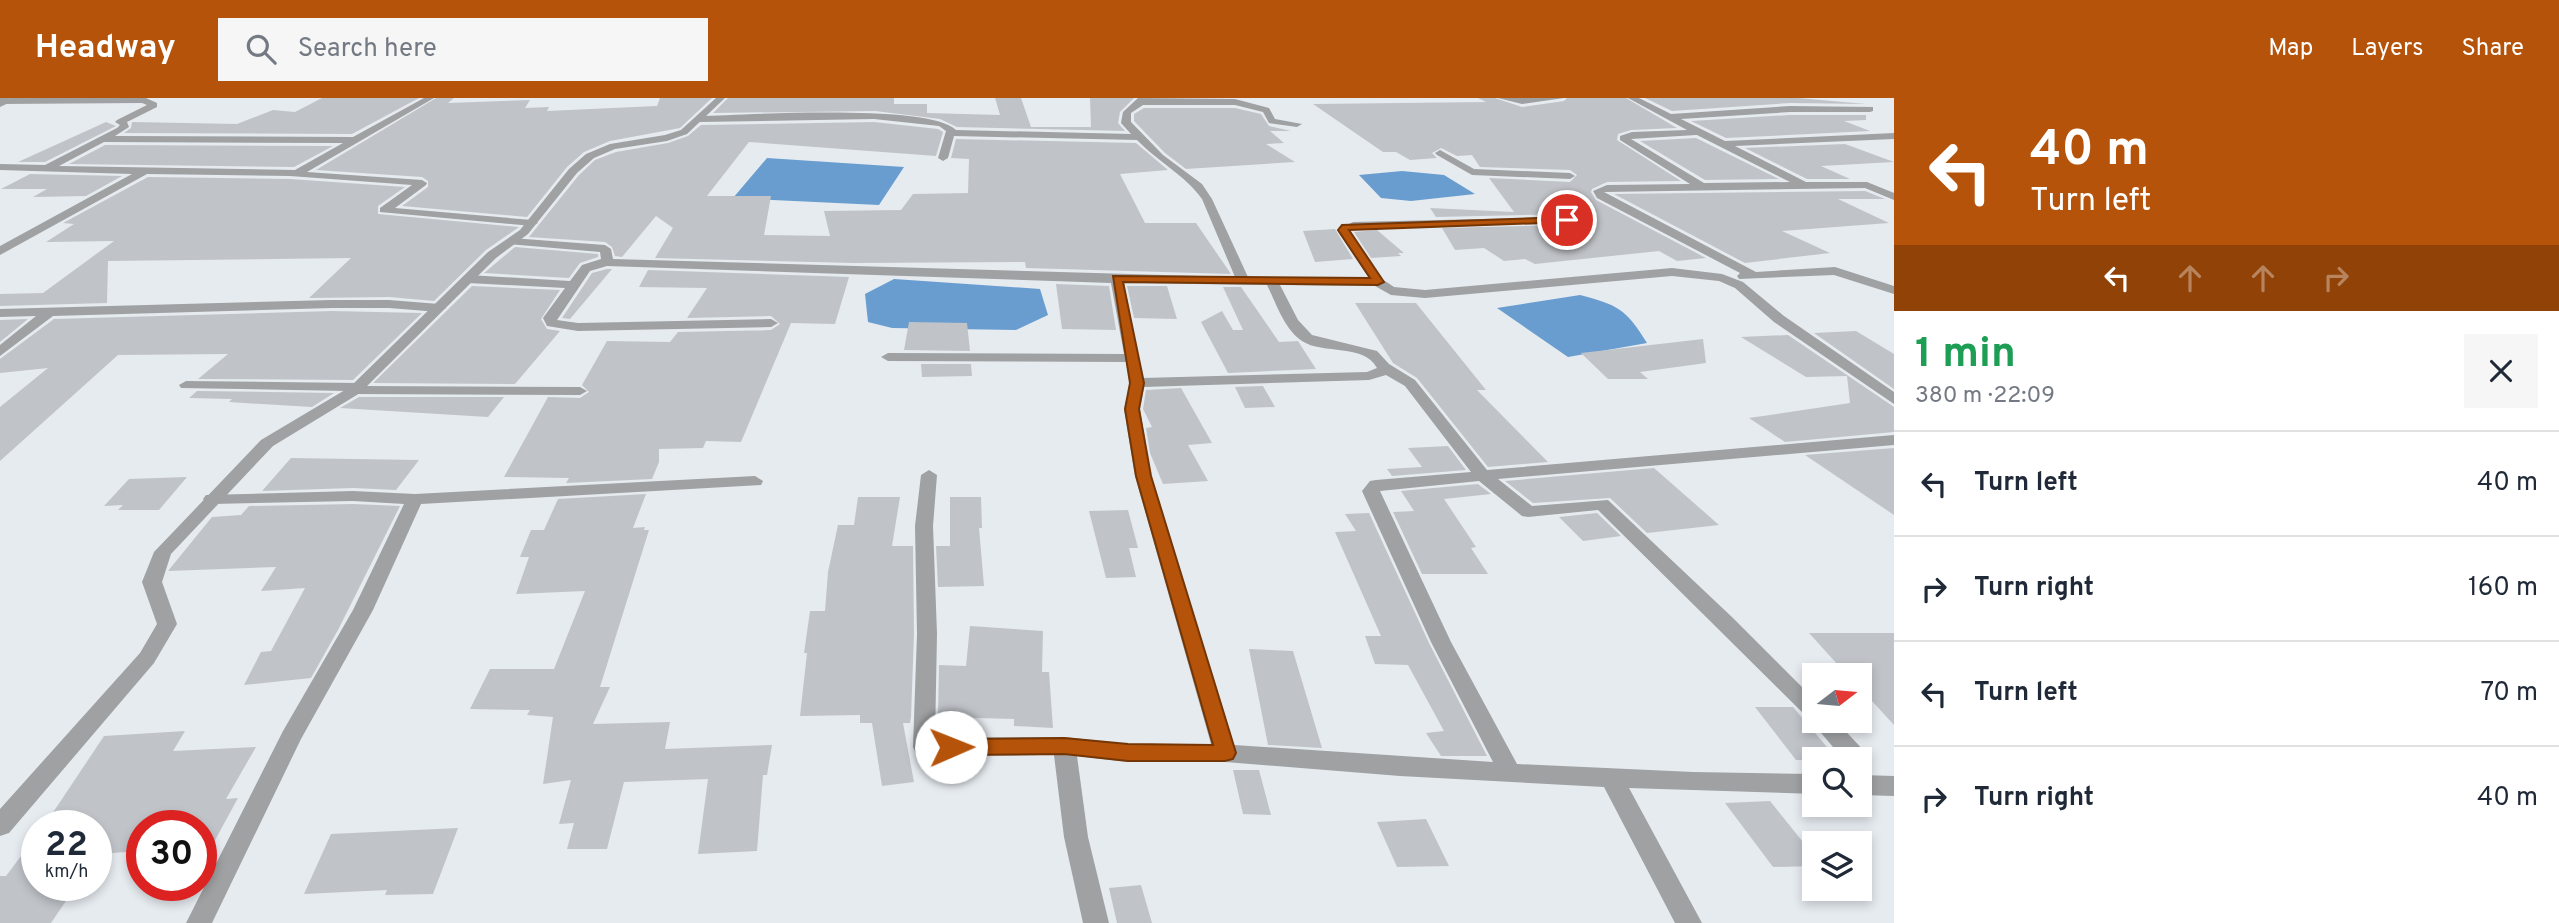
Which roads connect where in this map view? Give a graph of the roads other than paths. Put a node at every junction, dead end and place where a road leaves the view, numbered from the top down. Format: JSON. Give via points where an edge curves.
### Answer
{"nodes":[{"id":1,"x":430,"y":98,"type":"edge"},
{"id":2,"x":721,"y":98,"type":"edge"},
{"id":3,"x":1502,"y":98,"type":"edge"},
{"id":4,"x":1560,"y":98,"type":"edge"},
{"id":5,"x":1632,"y":98,"type":"edge"},
{"id":6,"x":1142,"y":100,"type":"edge"},
{"id":7,"x":5,"y":101,"type":"edge"},
{"id":8,"x":1870,"y":110,"type":"dead end"},
{"id":9,"x":1670,"y":117,"type":"junction"},
{"id":10,"x":700,"y":119,"type":"junction"},
{"id":11,"x":1297,"y":124,"type":"dead end"},
{"id":12,"x":1699,"y":132,"type":"junction"},
{"id":13,"x":951,"y":133,"type":"junction"},
{"id":14,"x":1894,"y":136,"type":"edge"},
{"id":15,"x":1138,"y":137,"type":"junction"},
{"id":16,"x":100,"y":139,"type":"junction"},
{"id":17,"x":356,"y":139,"type":"junction"},
{"id":18,"x":1724,"y":144,"type":"junction"},
{"id":19,"x":1440,"y":153,"type":"dead end"},
{"id":20,"x":943,"y":158,"type":"dead end"},
{"id":21,"x":0,"y":167,"type":"edge"},
{"id":22,"x":47,"y":168,"type":"junction"},
{"id":23,"x":1558,"y":169,"type":"dead end"},
{"id":24,"x":145,"y":171,"type":"junction"},
{"id":25,"x":291,"y":174,"type":"junction"},
{"id":26,"x":1584,"y":183,"type":"junction"},
{"id":27,"x":1804,"y":185,"type":"junction"},
{"id":28,"x":1701,"y":186,"type":"junction"},
{"id":29,"x":1894,"y":197,"type":"edge"},
{"id":30,"x":1567,"y":220,"type":"dead end"},
{"id":31,"x":532,"y":223,"type":"junction"},
{"id":32,"x":511,"y":242,"type":"junction"},
{"id":33,"x":1,"y":250,"type":"edge"},
{"id":34,"x":607,"y":262,"type":"junction"},
{"id":35,"x":1753,"y":275,"type":"junction"},
{"id":36,"x":1721,"y":278,"type":"junction"},
{"id":37,"x":468,"y":279,"type":"junction"},
{"id":38,"x":1117,"y":279,"type":"junction"},
{"id":39,"x":1243,"y":281,"type":"junction"},
{"id":40,"x":1272,"y":282,"type":"junction"},
{"id":41,"x":1378,"y":282,"type":"junction"},
{"id":42,"x":574,"y":285,"type":"junction"},
{"id":43,"x":1894,"y":289,"type":"edge"},
{"id":44,"x":439,"y":308,"type":"junction"},
{"id":45,"x":50,"y":311,"type":"junction"},
{"id":46,"x":0,"y":313,"type":"edge"},
{"id":47,"x":771,"y":323,"type":"dead end"},
{"id":48,"x":0,"y":352,"type":"edge"},
{"id":49,"x":888,"y":358,"type":"dead end"},
{"id":50,"x":1133,"y":358,"type":"junction"},
{"id":51,"x":1384,"y":367,"type":"junction"},
{"id":52,"x":1137,"y":383,"type":"junction"},
{"id":53,"x":186,"y":385,"type":"dead end"},
{"id":54,"x":356,"y":388,"type":"junction"},
{"id":55,"x":580,"y":391,"type":"dead end"},
{"id":56,"x":1894,"y":399,"type":"edge"},
{"id":57,"x":1894,"y":440,"type":"edge"},
{"id":58,"x":929,"y":475,"type":"dead end"},
{"id":59,"x":1484,"y":477,"type":"junction"},
{"id":60,"x":755,"y":481,"type":"dead end"},
{"id":61,"x":212,"y":499,"type":"junction"},
{"id":62,"x":415,"y":499,"type":"junction"},
{"id":63,"x":1802,"y":701,"type":"edge"},
{"id":64,"x":1833,"y":733,"type":"edge"},
{"id":65,"x":1064,"y":746,"type":"junction"},
{"id":66,"x":1847,"y":747,"type":"edge"},
{"id":67,"x":1225,"y":753,"type":"junction"},
{"id":68,"x":1509,"y":771,"type":"junction"},
{"id":69,"x":1611,"y":776,"type":"junction"},
{"id":70,"x":1802,"y":784,"type":"edge"},
{"id":71,"x":0,"y":826,"type":"edge"},
{"id":72,"x":199,"y":923,"type":"edge"},
{"id":73,"x":1096,"y":923,"type":"edge"},
{"id":74,"x":1689,"y":923,"type":"edge"}],
"edges":[{"from":1,"to":17,"type":"street"},
{"from":2,"to":10,"type":"street"},
{"from":3,"to":4,"type":"street"},
{"from":5,"to":9,"type":"street"},
{"from":6,"to":11,"type":"street","via":[[1235,102],[1266,110],[1272,121]]},
{"from":6,"to":15,"type":"street","via":[[1127,113],[1126,123]]},
{"from":7,"to":16,"type":"street","via":[[152,103]]},
{"from":8,"to":9,"type":"street","via":[[1790,109]]},
{"from":9,"to":12,"type":"street"},
{"from":10,"to":13,"type":"street","via":[[887,116],[941,124]]},
{"from":10,"to":31,"type":"street","via":[[667,138],[613,146],[590,156]]},
{"from":12,"to":18,"type":"street"},
{"from":12,"to":28,"type":"street","via":[[1623,138]]},
{"from":13,"to":15,"type":"street"},
{"from":13,"to":20,"type":"street"},
{"from":14,"to":18,"type":"street"},
{"from":15,"to":39,"type":"street","via":[[1198,186]]},
{"from":16,"to":17,"type":"street"},
{"from":16,"to":22,"type":"street"},
{"from":17,"to":25,"type":"street"},
{"from":18,"to":27,"type":"street"},
{"from":19,"to":26,"type":"street","via":[[1472,172]]},
{"from":21,"to":22,"type":"street"},
{"from":22,"to":24,"type":"street"},
{"from":23,"to":26,"type":"street"},
{"from":24,"to":25,"type":"street"},
{"from":24,"to":33,"type":"street"},
{"from":25,"to":31,"type":"street","via":[[422,183],[384,211]]},
{"from":26,"to":28,"type":"street","via":[[1607,188]]},
{"from":26,"to":35,"type":"street"},
{"from":27,"to":28,"type":"street"},
{"from":27,"to":29,"type":"street","via":[[1867,186]]},
{"from":30,"to":41,"type":"street","via":[[1345,227]]},
{"from":31,"to":32,"type":"street"},
{"from":32,"to":34,"type":"street","via":[[605,249]]},
{"from":32,"to":37,"type":"street"},
{"from":34,"to":38,"type":"street"},
{"from":34,"to":42,"type":"street","via":[[586,268]]},
{"from":35,"to":36,"type":"street"},
{"from":35,"to":43,"type":"street","via":[[1835,271]]},
{"from":36,"to":41,"type":"street","via":[[1672,272],[1425,294],[1391,291]]},
{"from":36,"to":56,"type":"street","via":[[1739,285],[1779,319]]},
{"from":37,"to":42,"type":"street"},
{"from":37,"to":44,"type":"street"},
{"from":38,"to":39,"type":"street"},
{"from":38,"to":50,"type":"street"},
{"from":39,"to":40,"type":"street"},
{"from":40,"to":41,"type":"street"},
{"from":40,"to":51,"type":"street","via":[[1305,336],[1318,344],[1377,356]]},
{"from":42,"to":47,"type":"street","via":[[550,318],[552,323],[578,327]]},
{"from":44,"to":45,"type":"street","via":[[332,304]]},
{"from":44,"to":54,"type":"street"},
{"from":45,"to":46,"type":"street"},
{"from":45,"to":48,"type":"street"},
{"from":49,"to":50,"type":"street"},
{"from":50,"to":52,"type":"street"},
{"from":51,"to":52,"type":"street","via":[[1369,376]]},
{"from":51,"to":59,"type":"street","via":[[1410,383]]},
{"from":52,"to":67,"type":"street","via":[[1132,409],[1143,476]]},
{"from":53,"to":54,"type":"street"},
{"from":54,"to":55,"type":"street"},
{"from":54,"to":61,"type":"street","via":[[267,443]]},
{"from":57,"to":59,"type":"street"},
{"from":58,"to":65,"type":"street","via":[[924,526],[924,747]]},
{"from":59,"to":63,"type":"street","via":[[1528,512],[1602,504]]},
{"from":59,"to":68,"type":"street","via":[[1376,485],[1371,491],[1441,642]]},
{"from":60,"to":62,"type":"street"},
{"from":61,"to":62,"type":"street"},
{"from":61,"to":71,"type":"street","via":[[163,552],[152,582],[167,624],[147,658]]},
{"from":62,"to":72,"type":"street","via":[[363,610],[291,737]]},
{"from":64,"to":66,"type":"street"},
{"from":65,"to":67,"type":"street"},
{"from":65,"to":73,"type":"street","via":[[1076,837]]},
{"from":67,"to":68,"type":"street"},
{"from":68,"to":69,"type":"street"},
{"from":69,"to":70,"type":"street"},
{"from":69,"to":74,"type":"street"}]}
